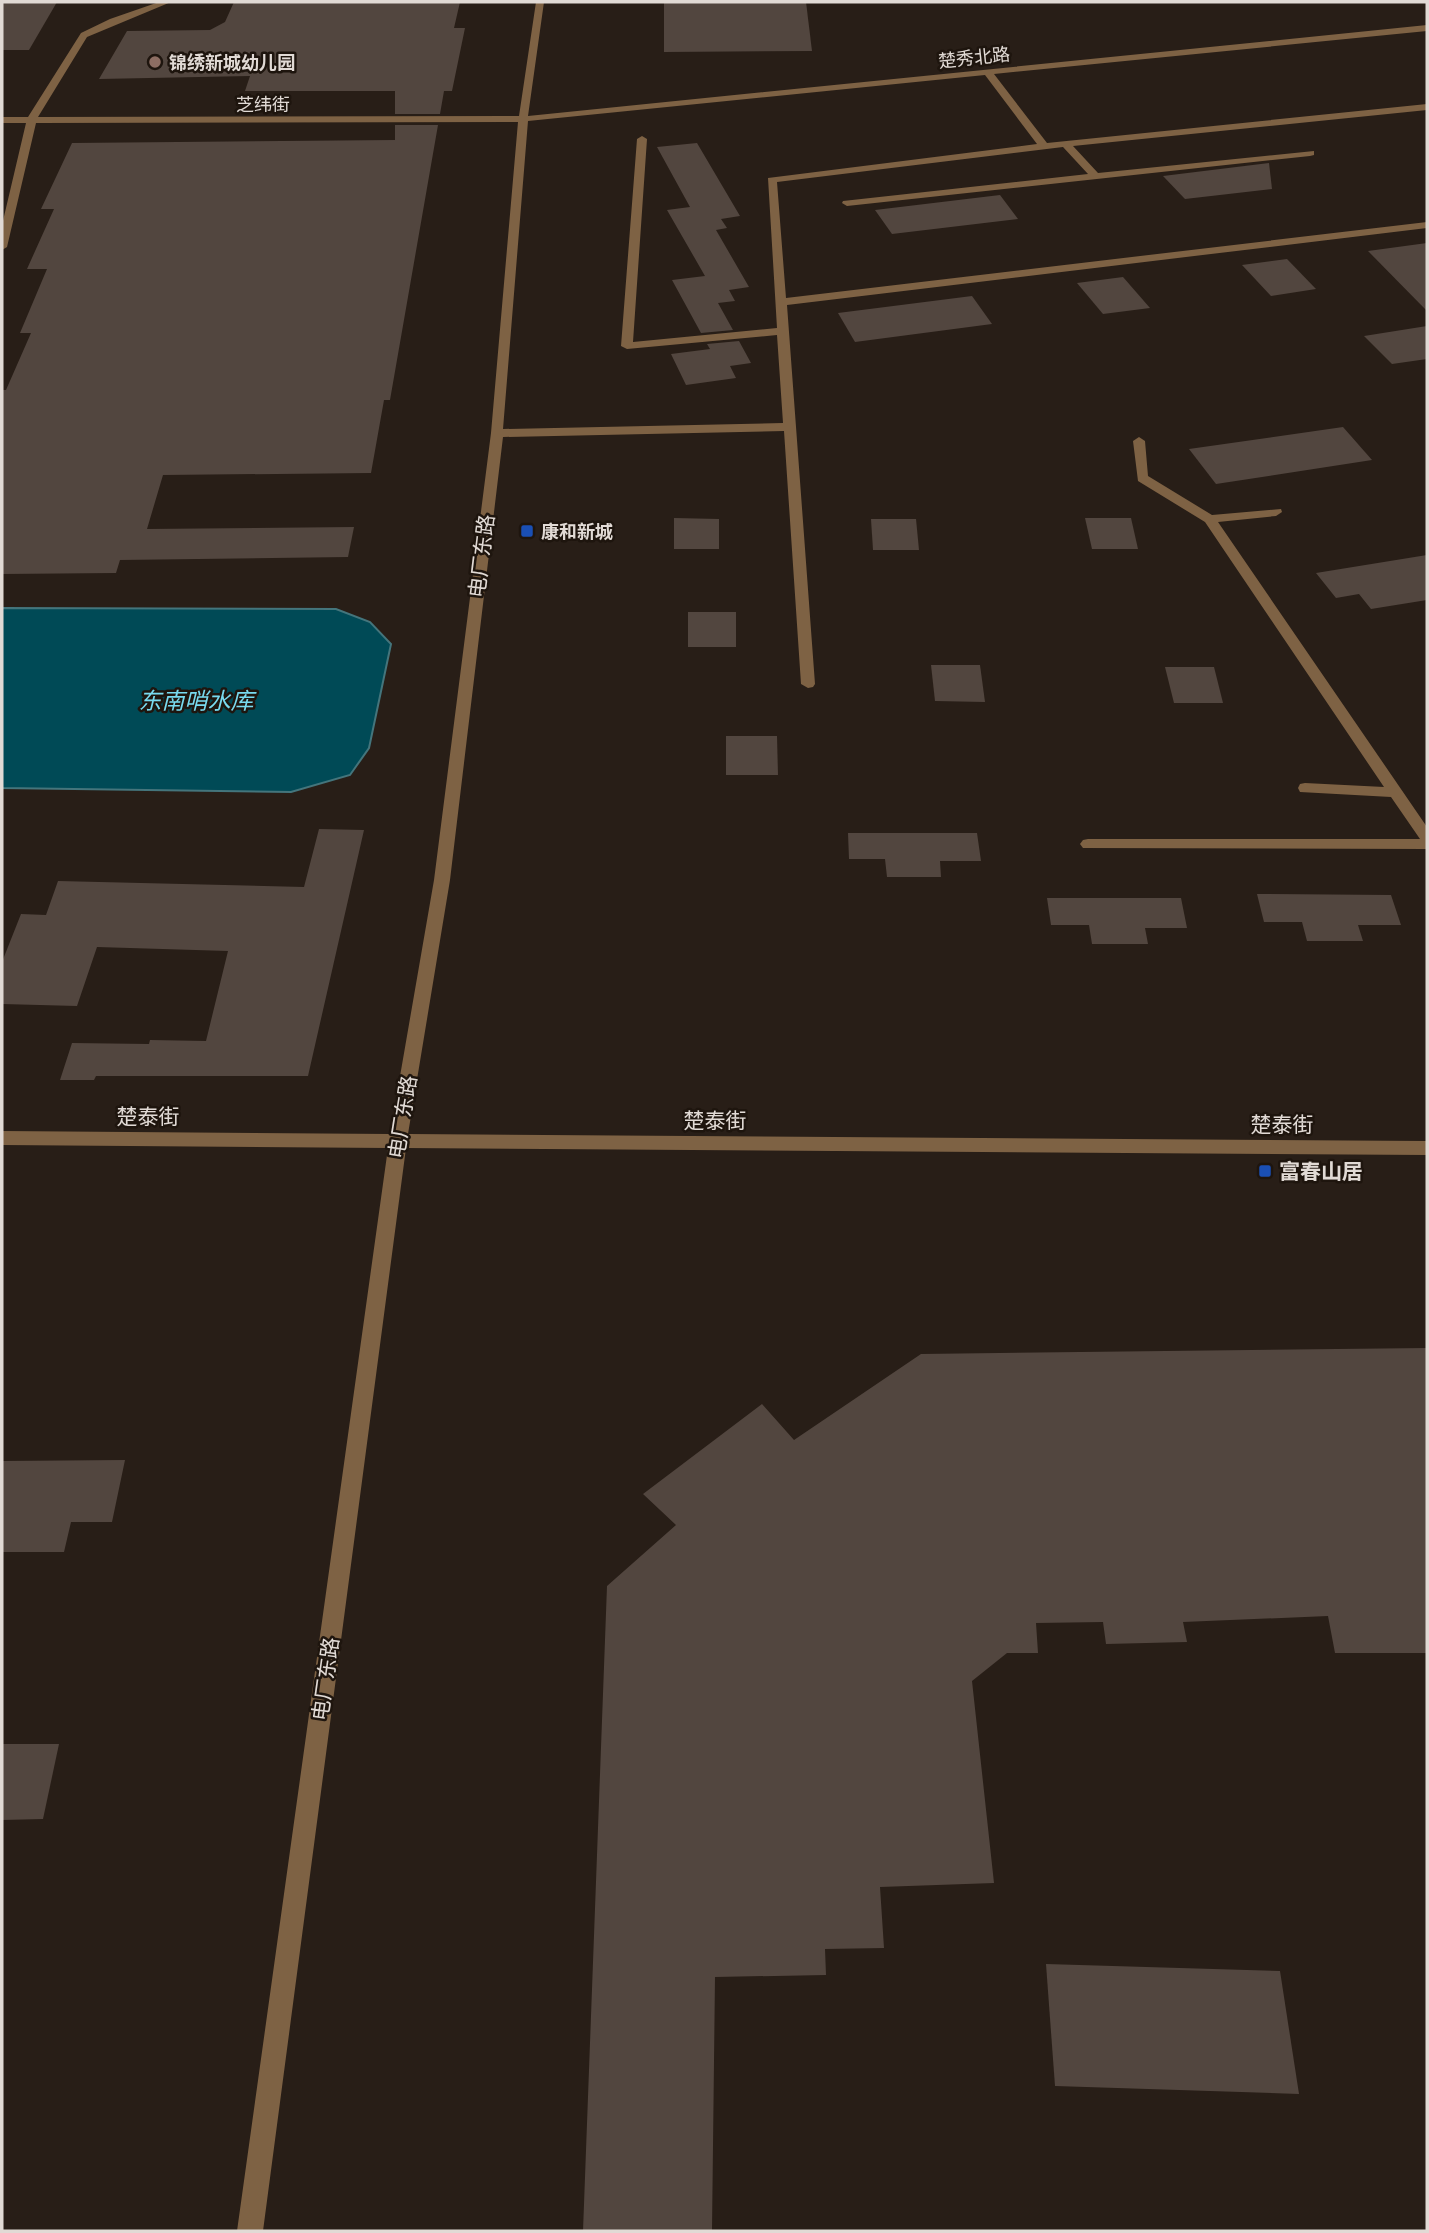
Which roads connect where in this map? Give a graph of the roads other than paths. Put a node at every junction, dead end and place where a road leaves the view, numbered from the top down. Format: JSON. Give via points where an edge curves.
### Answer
{"nodes":[{"id":1,"x":167,"y":2,"type":"edge"},
{"id":2,"x":540,"y":2,"type":"edge"},
{"id":3,"x":1427,"y":28,"type":"edge"},
{"id":4,"x":986,"y":71,"type":"junction"},
{"id":5,"x":1427,"y":107,"type":"edge"},
{"id":6,"x":2,"y":120,"type":"edge"},
{"id":7,"x":32,"y":120,"type":"junction"},
{"id":8,"x":523,"y":120,"type":"junction"},
{"id":9,"x":642,"y":139,"type":"dead end"},
{"id":10,"x":1066,"y":144,"type":"junction"},
{"id":11,"x":1044,"y":146,"type":"junction"},
{"id":12,"x":1310,"y":153,"type":"dead end"},
{"id":13,"x":1094,"y":175,"type":"junction"},
{"id":14,"x":847,"y":203,"type":"dead end"},
{"id":15,"x":1427,"y":225,"type":"edge"},
{"id":16,"x":2,"y":247,"type":"edge"},
{"id":17,"x":781,"y":302,"type":"junction"},
{"id":18,"x":783,"y":331,"type":"junction"},
{"id":19,"x":790,"y":427,"type":"junction"},
{"id":20,"x":497,"y":433,"type":"junction"},
{"id":21,"x":1139,"y":441,"type":"dead end"},
{"id":22,"x":1276,"y":512,"type":"dead end"},
{"id":23,"x":1210,"y":519,"type":"junction"},
{"id":24,"x":808,"y":684,"type":"dead end"},
{"id":25,"x":1305,"y":788,"type":"dead end"},
{"id":26,"x":1395,"y":792,"type":"junction"},
{"id":27,"x":1427,"y":838,"type":"edge"},
{"id":28,"x":1088,"y":844,"type":"dead end"},
{"id":29,"x":1427,"y":844,"type":"edge"},
{"id":30,"x":2,"y":1138,"type":"edge"},
{"id":31,"x":398,"y":1141,"type":"junction"},
{"id":32,"x":1427,"y":1148,"type":"edge"},
{"id":33,"x":250,"y":2231,"type":"edge"}],
"edges":[{"from":1,"to":7,"type":"street","via":[[84,35]]},
{"from":2,"to":8,"type":"street","name":"电厂东路"},
{"from":3,"to":4,"type":"street","name":"楚秀北路"},
{"from":4,"to":8,"type":"street","name":"楚秀北路"},
{"from":4,"to":11,"type":"street"},
{"from":5,"to":10,"type":"street"},
{"from":6,"to":7,"type":"street","name":"芝纬街"},
{"from":7,"to":8,"type":"street","name":"芝纬街"},
{"from":7,"to":16,"type":"street"},
{"from":8,"to":20,"type":"street","name":"电厂东路"},
{"from":9,"to":18,"type":"street","via":[[627,346]]},
{"from":10,"to":11,"type":"street"},
{"from":10,"to":13,"type":"street"},
{"from":11,"to":17,"type":"street","via":[[772,180]]},
{"from":12,"to":13,"type":"street"},
{"from":13,"to":14,"type":"street"},
{"from":15,"to":17,"type":"street"},
{"from":17,"to":18,"type":"street"},
{"from":18,"to":19,"type":"street"},
{"from":19,"to":20,"type":"street"},
{"from":19,"to":24,"type":"street"},
{"from":20,"to":31,"type":"street","name":"电厂东路","via":[[442,880]]},
{"from":21,"to":23,"type":"street","via":[[1142,478]]},
{"from":22,"to":23,"type":"street"},
{"from":23,"to":26,"type":"street"},
{"from":25,"to":26,"type":"street"},
{"from":26,"to":27,"type":"street"},
{"from":28,"to":29,"type":"street"},
{"from":30,"to":31,"type":"street","name":"楚泰街"},
{"from":31,"to":32,"type":"street","name":"楚泰街"},
{"from":31,"to":33,"type":"street","name":"电厂东路"}]}
